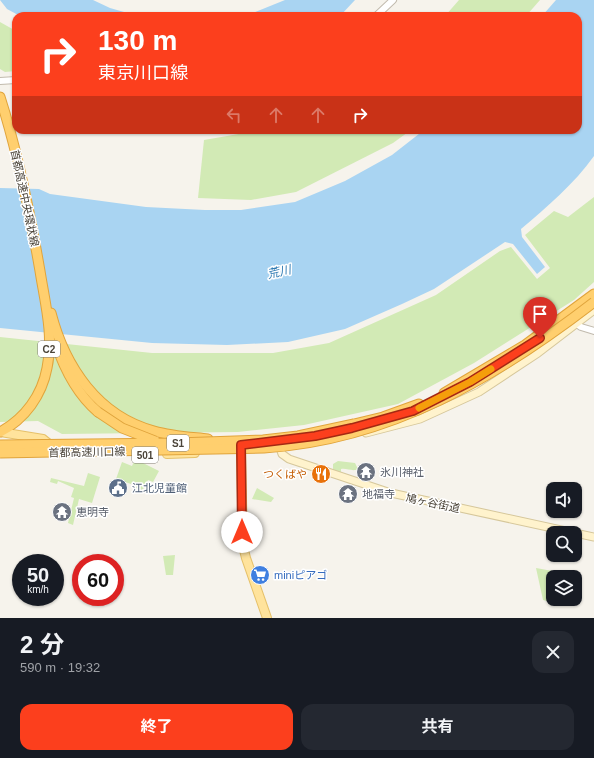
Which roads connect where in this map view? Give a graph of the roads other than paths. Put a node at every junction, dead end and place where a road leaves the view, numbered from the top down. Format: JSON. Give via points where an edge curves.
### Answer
{"nodes":[{"id":1,"x":393,"y":0,"type":"edge"},
{"id":2,"x":380,"y":12,"type":"edge"},
{"id":3,"x":12,"y":80,"type":"edge"},
{"id":4,"x":0,"y":81,"type":"edge"},
{"id":5,"x":0,"y":97,"type":"edge"},
{"id":6,"x":0,"y":104,"type":"edge"},
{"id":7,"x":35,"y":250,"type":"junction"},
{"id":8,"x":594,"y":294,"type":"edge"},
{"id":9,"x":594,"y":298,"type":"edge"},
{"id":10,"x":594,"y":302,"type":"edge"},
{"id":11,"x":594,"y":310,"type":"edge"},
{"id":12,"x":569,"y":317,"type":"junction"},
{"id":13,"x":577,"y":324,"type":"junction"},
{"id":14,"x":594,"y":331,"type":"edge"},
{"id":15,"x":0,"y":431,"type":"edge"},
{"id":16,"x":254,"y":440,"type":"junction"},
{"id":17,"x":0,"y":445,"type":"edge"},
{"id":18,"x":278,"y":445,"type":"junction"},
{"id":19,"x":241,"y":448,"type":"junction"},
{"id":20,"x":264,"y":448,"type":"junction"},
{"id":21,"x":0,"y":452,"type":"edge"},
{"id":22,"x":50,"y":453,"type":"junction"},
{"id":23,"x":0,"y":457,"type":"edge"},
{"id":24,"x":594,"y":536,"type":"edge"},
{"id":25,"x":267,"y":618,"type":"edge"}],
"edges":[{"from":1,"to":2,"type":"street"},
{"from":3,"to":4,"type":"street"},
{"from":5,"to":7,"type":"highway","name":"首都高速中央環状線","number":"C2","via":[[18,162]]},
{"from":6,"to":7,"type":"highway","name":"首都高速中央環状線","number":"C2"},
{"from":7,"to":15,"type":"highway","name":"首都高速中央環状線","number":"C2","via":[[46,326],[45,366],[30,403]]},
{"from":7,"to":16,"type":"highway","name":"首都高速川口線","number":"S1","bridge":true,"via":[[59,337],[75,371],[99,402],[126,420],[154,431],[193,438]]},
{"from":7,"to":20,"type":"highway","name":"首都高速中央環状線","number":"S1","bridge":true,"via":[[50,322],[64,366],[75,386],[98,412],[126,430],[162,442],[190,446]]},
{"from":8,"to":16,"type":"highway","name":"首都高速川口線","number":"S1","bridge":true,"via":[[525,345],[427,401],[384,417],[354,424],[298,436]]},
{"from":9,"to":12,"type":"main road"},
{"from":10,"to":20,"type":"highway","name":"首都高速川口線","number":"S1","bridge":true,"via":[[510,362],[429,407],[388,423],[346,435],[303,444]]},
{"from":11,"to":13,"type":"main road"},
{"from":12,"to":13,"type":"street"},
{"from":12,"to":18,"type":"main road","via":[[470,382],[413,411]]},
{"from":13,"to":14,"type":"street"},
{"from":13,"to":18,"type":"main road","via":[[479,392],[420,419],[353,436]]},
{"from":15,"to":22,"type":"main road","via":[[43,439],[48,443]]},
{"from":16,"to":17,"type":"highway","name":"首都高速川口線","number":"S1","bridge":true},
{"from":18,"to":19,"type":"main road"},
{"from":18,"to":24,"type":"main road","name":"鳩ヶ谷街道","via":[[285,457],[295,462],[391,493]]},
{"from":19,"to":22,"type":"main road","number":"501"},
{"from":19,"to":25,"type":"main road","via":[[242,537],[246,558]]},
{"from":20,"to":21,"type":"highway","name":"首都高速川口線","number":"S1","bridge":true},
{"from":21,"to":22,"type":"main road"},
{"from":22,"to":23,"type":"main road","number":"501"}]}
